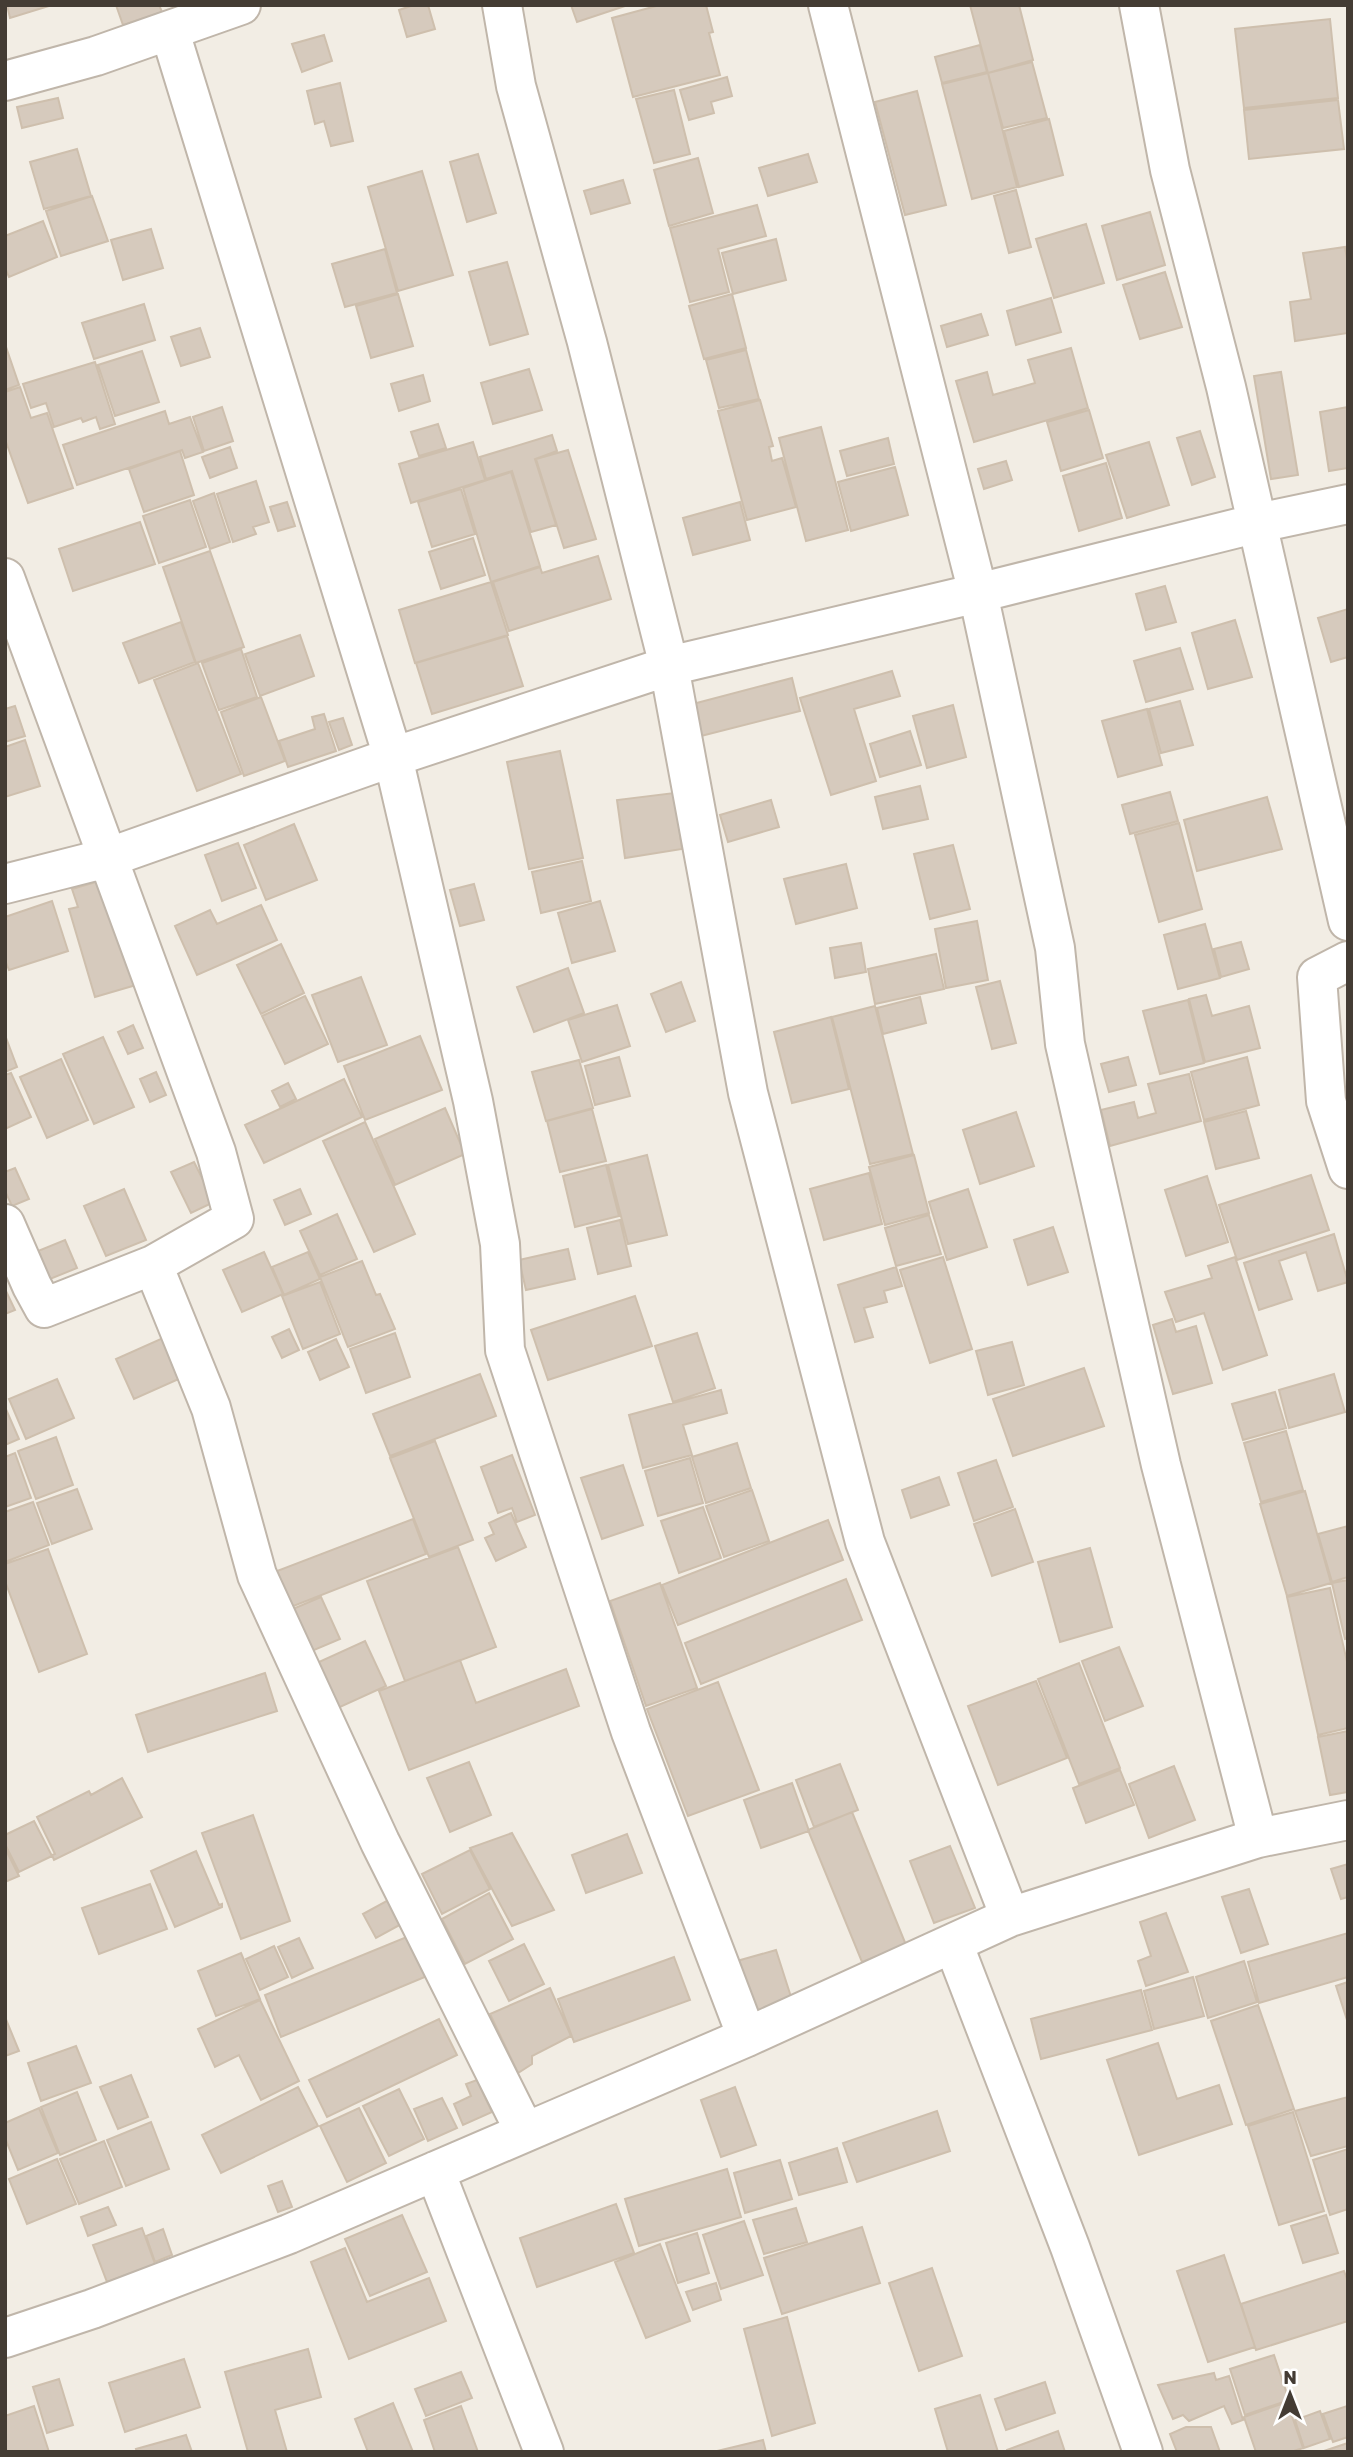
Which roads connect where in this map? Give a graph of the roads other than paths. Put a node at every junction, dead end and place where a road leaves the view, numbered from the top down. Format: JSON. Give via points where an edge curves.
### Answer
{"nodes":[{"id":1,"x":241,"y":5,"type":"edge"},
{"id":2,"x":502,"y":5,"type":"edge"},
{"id":3,"x":828,"y":5,"type":"edge"},
{"id":4,"x":1139,"y":5,"type":"edge"},
{"id":5,"x":170,"y":32,"type":"junction"},
{"id":6,"x":5,"y":81,"type":"edge"},
{"id":7,"x":1348,"y":504,"type":"edge"},
{"id":8,"x":1258,"y":523,"type":"junction"},
{"id":9,"x":5,"y":578,"type":"edge"},
{"id":10,"x":978,"y":593,"type":"junction"},
{"id":11,"x":669,"y":666,"type":"junction"},
{"id":12,"x":393,"y":757,"type":"junction"},
{"id":13,"x":107,"y":858,"type":"junction"},
{"id":14,"x":5,"y":884,"type":"edge"},
{"id":15,"x":1348,"y":920,"type":"edge"},
{"id":16,"x":1348,"y":961,"type":"edge"},
{"id":17,"x":1348,"y":1169,"type":"edge"},
{"id":18,"x":5,"y":1224,"type":"edge"},
{"id":19,"x":153,"y":1265,"type":"junction"},
{"id":20,"x":1348,"y":1820,"type":"edge"},
{"id":21,"x":1258,"y":1838,"type":"junction"},
{"id":22,"x":1010,"y":1917,"type":"junction"},
{"id":23,"x":953,"y":1943,"type":"junction"},
{"id":24,"x":747,"y":2038,"type":"junction"},
{"id":25,"x":525,"y":2132,"type":"junction"},
{"id":26,"x":435,"y":2171,"type":"junction"},
{"id":27,"x":9,"y":2328,"type":"edge"},
{"id":28,"x":544,"y":2452,"type":"edge"},
{"id":29,"x":1143,"y":2452,"type":"edge"}],
"edges":[{"from":1,"to":5,"type":"street"},
{"from":2,"to":11,"type":"street","via":[[516,86]]},
{"from":3,"to":10,"type":"street"},
{"from":4,"to":8,"type":"street","via":[[1170,170]]},
{"from":5,"to":6,"type":"street"},
{"from":5,"to":12,"type":"street"},
{"from":7,"to":8,"type":"street"},
{"from":8,"to":10,"type":"street"},
{"from":8,"to":15,"type":"street"},
{"from":9,"to":13,"type":"street"},
{"from":10,"to":11,"type":"street"},
{"from":10,"to":21,"type":"street","via":[[1055,948],[1068,1057],[1161,1465]]},
{"from":11,"to":12,"type":"street"},
{"from":11,"to":22,"type":"street","via":[[748,1093],[865,1542]]},
{"from":12,"to":13,"type":"street"},
{"from":12,"to":24,"type":"street","via":[[473,1101],[500,1244],[505,1350],[631,1732]]},
{"from":13,"to":14,"type":"street"},
{"from":13,"to":19,"type":"street","via":[[216,1152],[234,1219]]},
{"from":16,"to":17,"type":"street","via":[[1317,976],[1326,1101]]},
{"from":18,"to":19,"type":"street","via":[[44,1308]]},
{"from":19,"to":25,"type":"street","via":[[211,1408],[257,1575],[380,1842]]},
{"from":20,"to":21,"type":"street"},
{"from":21,"to":22,"type":"street"},
{"from":22,"to":23,"type":"street"},
{"from":23,"to":24,"type":"street"},
{"from":23,"to":29,"type":"street"},
{"from":24,"to":25,"type":"street"},
{"from":25,"to":26,"type":"street"},
{"from":26,"to":27,"type":"street","via":[[289,2234],[92,2309]]},
{"from":26,"to":28,"type":"street"}]}
